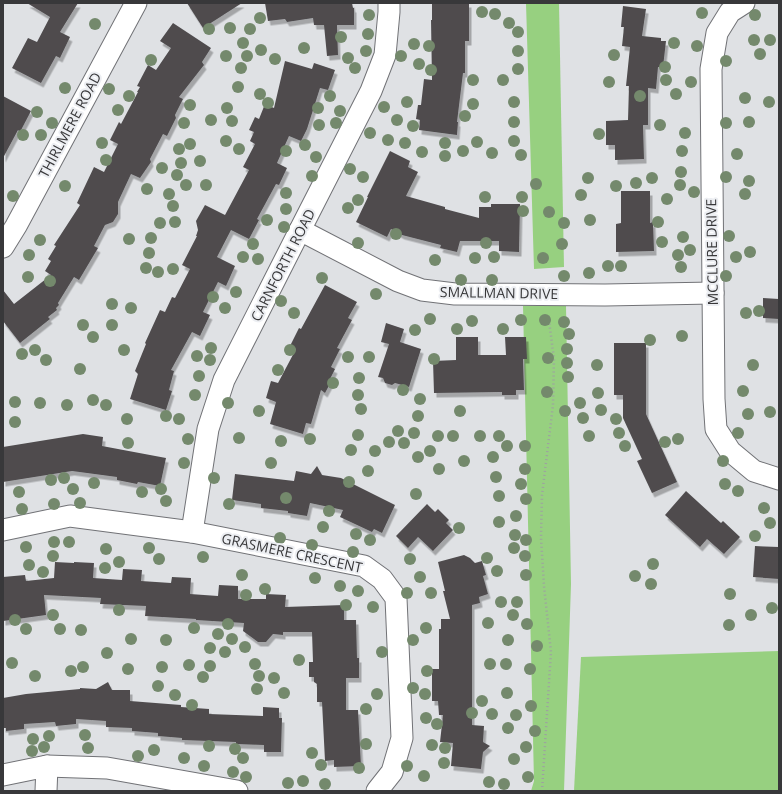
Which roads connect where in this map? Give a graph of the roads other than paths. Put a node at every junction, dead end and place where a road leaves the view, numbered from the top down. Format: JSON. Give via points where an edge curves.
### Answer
{"nodes":[{"id":1,"x":136,"y":3,"type":"edge"},
{"id":2,"x":389,"y":3,"type":"edge"},
{"id":3,"x":744,"y":3,"type":"edge"},
{"id":4,"x":300,"y":230,"type":"junction"},
{"id":5,"x":3,"y":247,"type":"edge"},
{"id":6,"x":713,"y":293,"type":"junction"},
{"id":7,"x":779,"y":479,"type":"edge"},
{"id":8,"x":3,"y":530,"type":"edge"},
{"id":9,"x":192,"y":532,"type":"junction"},
{"id":10,"x":46,"y":766,"type":"junction"},
{"id":11,"x":3,"y":775,"type":"edge"},
{"id":12,"x":46,"y":791,"type":"edge"},
{"id":13,"x":237,"y":791,"type":"edge"},
{"id":14,"x":377,"y":791,"type":"edge"}],
"edges":[{"from":1,"to":5,"type":"street","name":"THIRLMERE ROAD"},
{"from":2,"to":4,"type":"street","name":"CARNFORTH ROAD","via":[[385,55],[371,91]]},
{"from":3,"to":6,"type":"street","name":"MCCLURE DRIVE","via":[[730,12],[717,33],[710,68]]},
{"from":4,"to":6,"type":"street","name":"SMALLMAN DRIVE","via":[[398,281],[422,290],[455,294],[549,295]]},
{"from":4,"to":9,"type":"street","name":"CARNFORTH ROAD","via":[[224,380],[208,429]]},
{"from":6,"to":7,"type":"street","name":"MCCLURE DRIVE","via":[[716,429],[730,451],[754,471]]},
{"from":8,"to":9,"type":"street","name":"GRASMERE CRESCENT","via":[[70,516]]},
{"from":9,"to":14,"type":"street","name":"GRASMERE CRESCENT","via":[[364,566],[382,579],[396,598],[402,738],[392,772]]},
{"from":10,"to":11,"type":"street"},
{"from":10,"to":12,"type":"street"},
{"from":10,"to":13,"type":"street","via":[[107,768]]}]}
